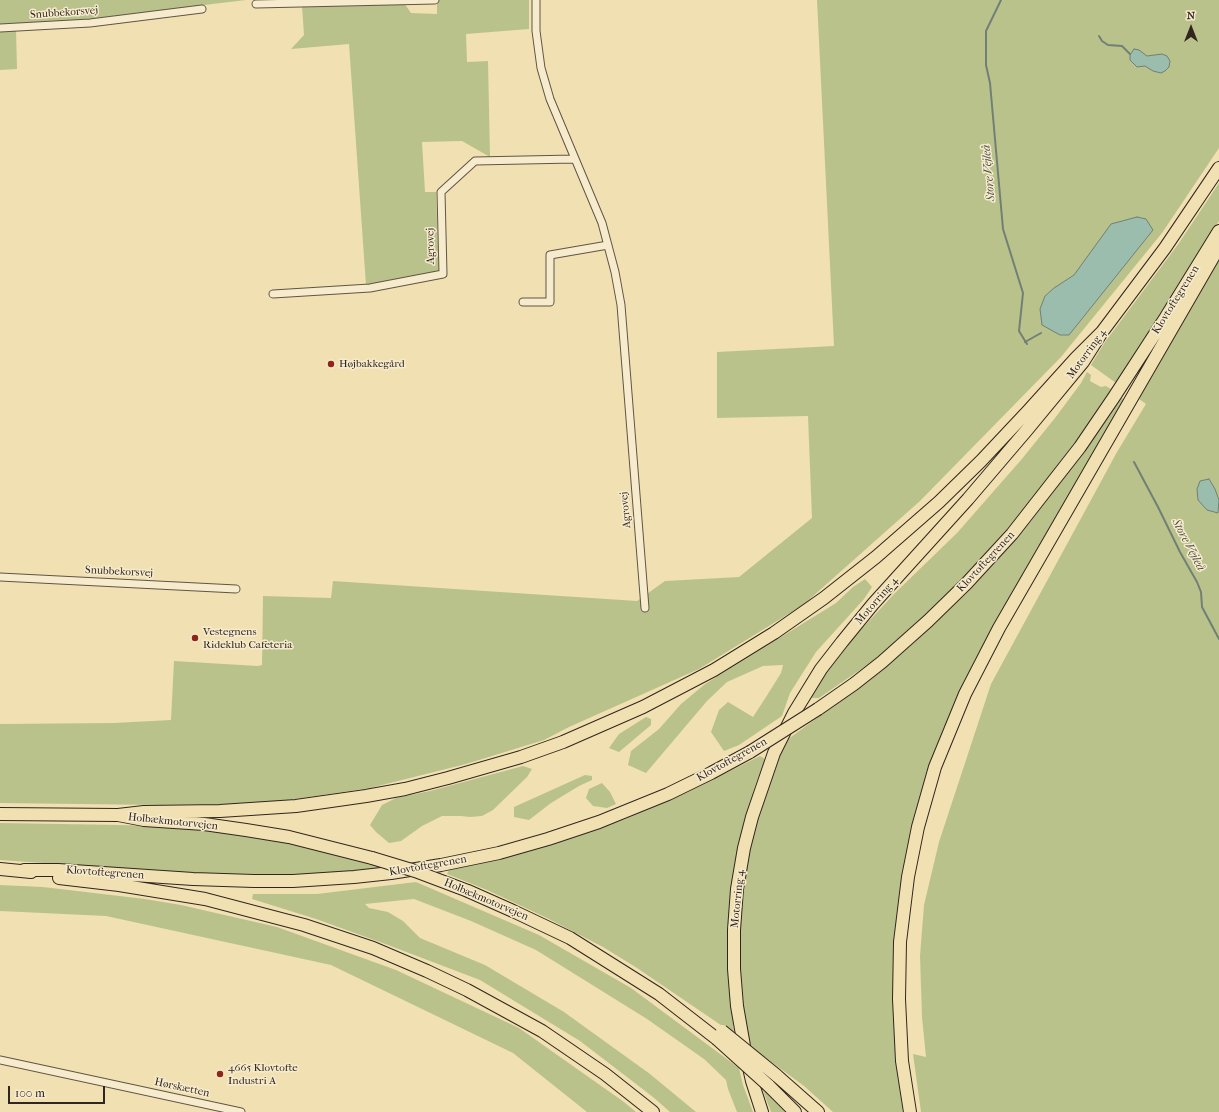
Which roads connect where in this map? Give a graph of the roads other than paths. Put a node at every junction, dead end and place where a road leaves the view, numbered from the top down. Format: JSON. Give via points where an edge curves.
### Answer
{"nodes":[{"id":1,"x":435,"y":0,"type":"edge"},
{"id":2,"x":536,"y":0,"type":"edge"},
{"id":3,"x":256,"y":4,"type":"dead end"},
{"id":4,"x":202,"y":9,"type":"dead end"},
{"id":5,"x":0,"y":28,"type":"edge"},
{"id":6,"x":574,"y":159,"type":"junction"},
{"id":7,"x":1219,"y":168,"type":"edge"},
{"id":8,"x":1219,"y":231,"type":"edge"},
{"id":9,"x":608,"y":245,"type":"junction"},
{"id":10,"x":1219,"y":247,"type":"edge"},
{"id":11,"x":273,"y":294,"type":"dead end"},
{"id":12,"x":523,"y":302,"type":"dead end"},
{"id":13,"x":1102,"y":332,"type":"junction"},
{"id":14,"x":0,"y":577,"type":"edge"},
{"id":15,"x":236,"y":589,"type":"dead end"},
{"id":16,"x":645,"y":608,"type":"dead end"},
{"id":17,"x":0,"y":814,"type":"edge"},
{"id":18,"x":118,"y":815,"type":"junction"},
{"id":19,"x":0,"y":869,"type":"edge"},
{"id":20,"x":24,"y":870,"type":"junction"},
{"id":21,"x":719,"y":1035,"type":"junction"},
{"id":22,"x":0,"y":1060,"type":"edge"},
{"id":23,"x":220,"y":1110,"type":"edge"},
{"id":24,"x":241,"y":1112,"type":"edge"},
{"id":25,"x":653,"y":1112,"type":"edge"},
{"id":26,"x":762,"y":1112,"type":"edge"},
{"id":27,"x":795,"y":1112,"type":"edge"},
{"id":28,"x":818,"y":1112,"type":"edge"},
{"id":29,"x":910,"y":1112,"type":"edge"}],
"edges":[{"from":1,"to":3,"type":"street"},
{"from":2,"to":6,"type":"street","name":"Agrovej","via":[[536,31],[541,68],[550,99]]},
{"from":4,"to":5,"type":"street","name":"Snubbekorsvej","via":[[90,23]]},
{"from":6,"to":9,"type":"street","name":"Agrovej","via":[[602,223]]},
{"from":6,"to":11,"type":"street","name":"Agrovej","via":[[475,161],[441,192],[443,274],[370,288]]},
{"from":7,"to":13,"type":"highway","name":"Motorring 4","via":[[1165,248]]},
{"from":8,"to":20,"type":"highway","name":"Klovtoftegrenen","bridge":true,"via":[[1114,398],[1080,447],[1012,534],[966,584],[876,666],[818,709],[711,773],[668,794],[599,822],[548,839],[506,851],[391,873],[254,882],[66,870]]},
{"from":9,"to":12,"type":"street","via":[[550,255],[550,302]]},
{"from":9,"to":16,"type":"street","name":"Agrovej","via":[[621,305]]},
{"from":10,"to":29,"type":"highway","via":[[999,628],[965,694],[936,767],[918,827],[908,877],[900,942],[899,999],[902,1054]]},
{"from":13,"to":18,"type":"highway","via":[[981,461],[876,557],[774,633],[714,670],[643,707],[563,742],[448,778],[397,790],[296,806]]},
{"from":13,"to":26,"type":"highway","name":"Motorring 4","via":[[1083,362],[1026,431],[842,642],[821,669],[794,713],[774,753],[752,816],[744,848],[734,930],[737,1006],[752,1081]]},
{"from":14,"to":15,"type":"street","name":"Snubbekorsvej"},
{"from":17,"to":18,"type":"highway","name":"Holbækmotorvejen"},
{"from":18,"to":21,"type":"highway","name":"Holbækmotorvejen","bridge":true,"via":[[246,830],[325,845],[372,858],[468,891],[570,938],[606,961],[639,975]]},
{"from":19,"to":20,"type":"highway"},
{"from":20,"to":25,"type":"highway","via":[[58,878],[146,889],[212,901],[304,925],[373,948],[480,996],[542,1031],[605,1074]]},
{"from":21,"to":27,"type":"highway","bridge":true},
{"from":21,"to":28,"type":"highway","bridge":true,"via":[[776,1075]]},
{"from":22,"to":23,"type":"street","name":"Hørskætten"},
{"from":23,"to":24,"type":"street","name":"Hørskætten"}]}
